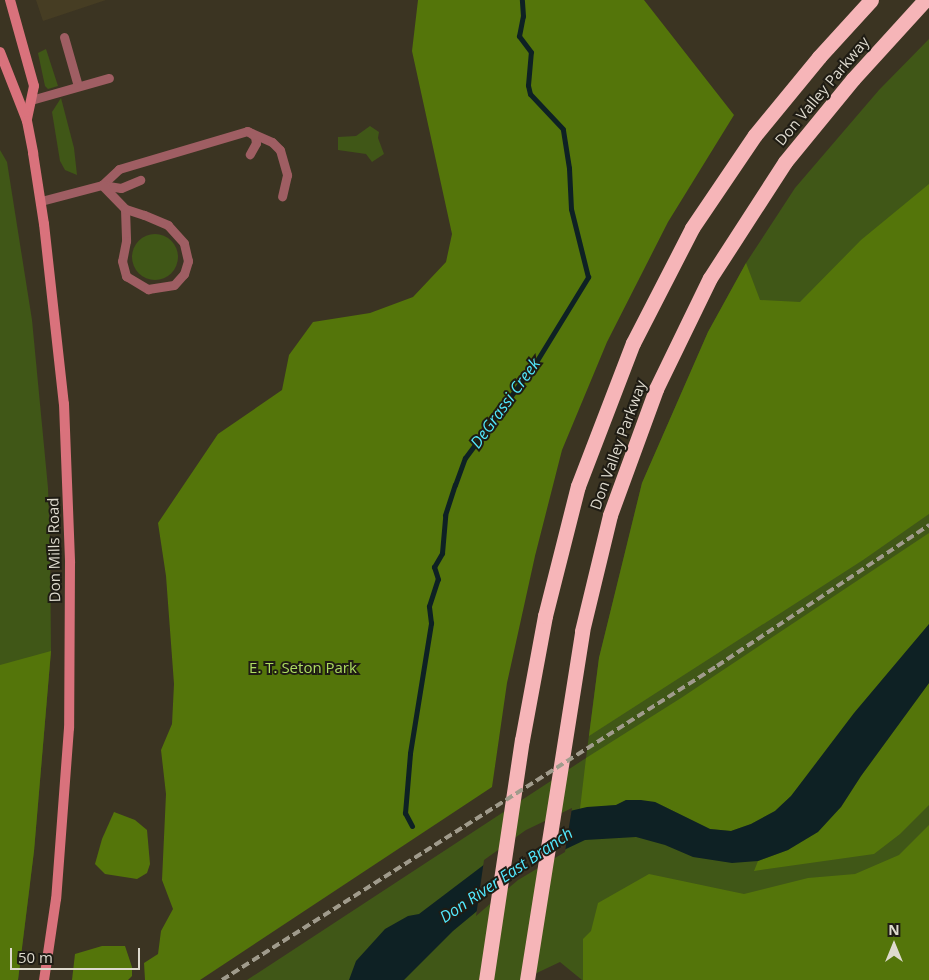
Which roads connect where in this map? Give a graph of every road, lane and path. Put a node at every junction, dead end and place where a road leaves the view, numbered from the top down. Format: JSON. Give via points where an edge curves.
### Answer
{"nodes":[{"id":1,"x":10,"y":0,"type":"edge"},
{"id":2,"x":871,"y":0,"type":"edge"},
{"id":3,"x":925,"y":0,"type":"edge"},
{"id":4,"x":64,"y":37,"type":"dead end"},
{"id":5,"x":0,"y":52,"type":"edge"},
{"id":6,"x":109,"y":78,"type":"dead end"},
{"id":7,"x":78,"y":86,"type":"junction"},
{"id":8,"x":31,"y":100,"type":"junction"},
{"id":9,"x":27,"y":121,"type":"junction"},
{"id":10,"x":247,"y":131,"type":"junction"},
{"id":11,"x":250,"y":154,"type":"dead end"},
{"id":12,"x":140,"y":180,"type":"dead end"},
{"id":13,"x":102,"y":185,"type":"junction"},
{"id":14,"x":282,"y":196,"type":"dead end"},
{"id":15,"x":41,"y":200,"type":"junction"},
{"id":16,"x":126,"y":210,"type":"junction"},
{"id":17,"x":44,"y":980,"type":"edge"},
{"id":18,"x":486,"y":980,"type":"edge"},
{"id":19,"x":527,"y":980,"type":"edge"}],
"edges":[{"from":1,"to":8,"type":"main road","name":"Don Mills Road","via":[[34,86]]},
{"from":2,"to":18,"type":"highway","name":"Don Valley Parkway","via":[[755,135],[692,228],[633,343],[578,486],[545,616],[522,740]]},
{"from":3,"to":19,"type":"highway","name":"Don Valley Parkway","via":[[853,79],[785,162],[710,278],[656,389],[610,515],[582,631]]},
{"from":4,"to":7,"type":"lane"},
{"from":5,"to":9,"type":"main road","name":"Don Mills Road"},
{"from":6,"to":7,"type":"lane"},
{"from":7,"to":8,"type":"lane"},
{"from":8,"to":9,"type":"main road","name":"Don Mills Road"},
{"from":9,"to":15,"type":"main road","name":"Don Mills Road"},
{"from":10,"to":11,"type":"lane","via":[[255,136],[256,143]]},
{"from":10,"to":13,"type":"lane","via":[[118,169]]},
{"from":10,"to":14,"type":"lane","via":[[272,142],[280,150],[287,175]]},
{"from":12,"to":13,"type":"lane","via":[[121,188]]},
{"from":13,"to":15,"type":"lane"},
{"from":13,"to":16,"type":"lane"},
{"from":15,"to":17,"type":"main road","name":"Don Mills Road","via":[[64,404],[70,563],[68,728],[56,899]]},
{"from":16,"to":16,"type":"lane","via":[[122,261],[126,276],[148,289],[174,285],[184,274],[188,261],[184,243],[168,225]]}]}
